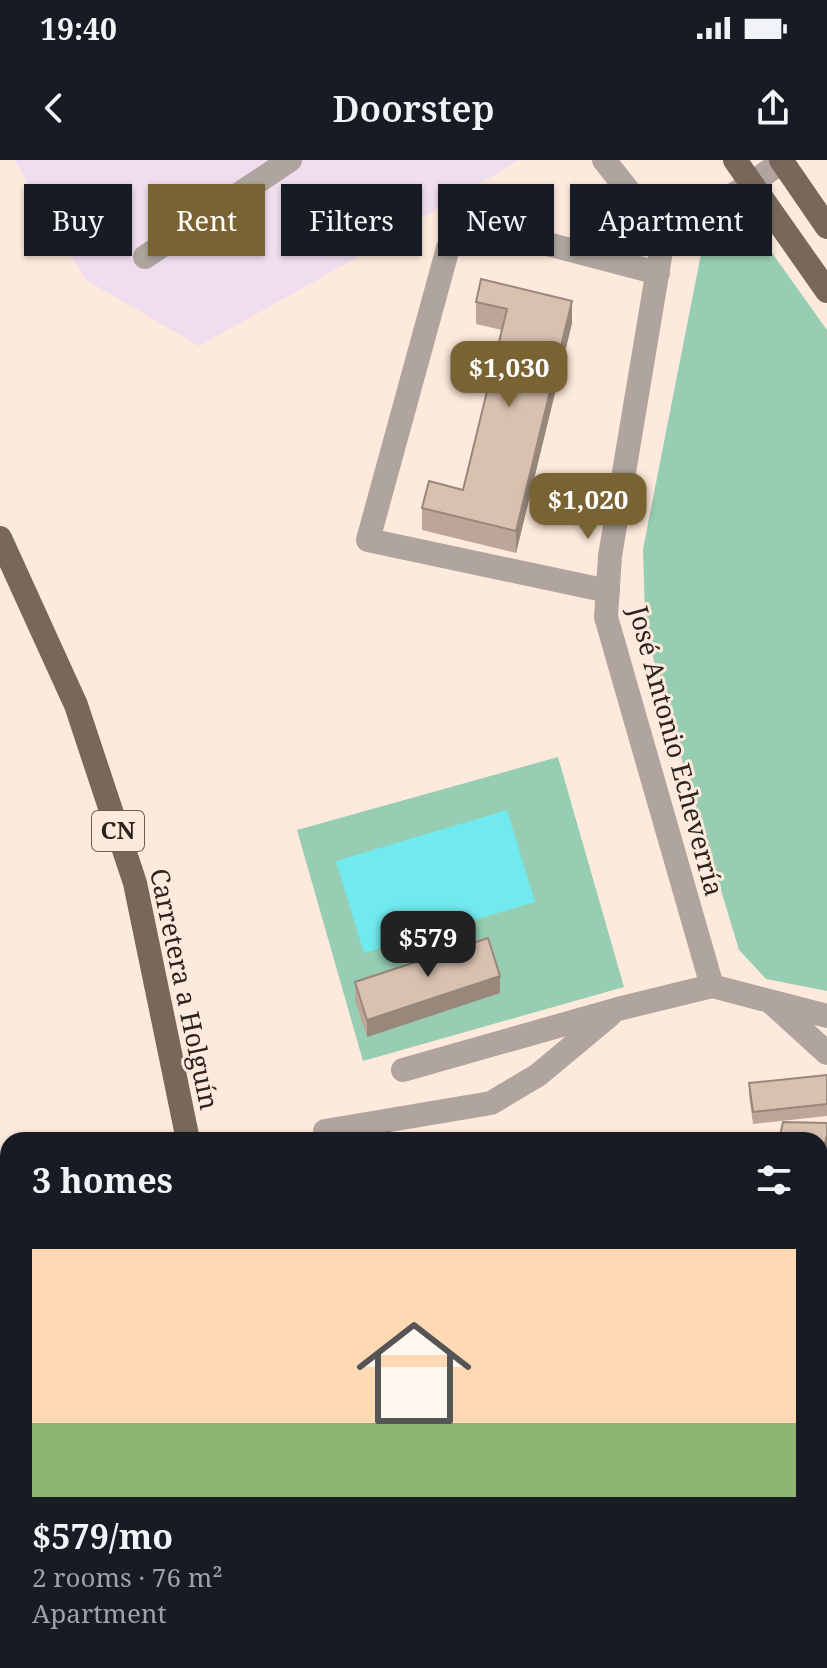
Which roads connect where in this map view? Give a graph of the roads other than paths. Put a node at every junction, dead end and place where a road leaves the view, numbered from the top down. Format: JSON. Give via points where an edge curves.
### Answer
{"nodes":[{"id":1,"x":290,"y":160,"type":"edge"},
{"id":2,"x":604,"y":160,"type":"edge"},
{"id":3,"x":735,"y":160,"type":"edge"},
{"id":4,"x":781,"y":160,"type":"edge"},
{"id":5,"x":623,"y":184,"type":"edge"},
{"id":6,"x":753,"y":184,"type":"joint"},
{"id":7,"x":772,"y":211,"type":"edge"},
{"id":8,"x":827,"y":227,"type":"edge"},
{"id":9,"x":660,"y":256,"type":"edge"},
{"id":10,"x":145,"y":257,"type":"dead end"},
{"id":11,"x":658,"y":273,"type":"junction"},
{"id":12,"x":827,"y":291,"type":"edge"},
{"id":13,"x":0,"y":538,"type":"edge"},
{"id":14,"x":608,"y":591,"type":"junction"},
{"id":15,"x":712,"y":986,"type":"junction"},
{"id":16,"x":771,"y":1002,"type":"junction"},
{"id":17,"x":618,"y":1009,"type":"junction"},
{"id":18,"x":827,"y":1016,"type":"edge"},
{"id":19,"x":827,"y":1053,"type":"edge"},
{"id":20,"x":403,"y":1070,"type":"dead end"},
{"id":21,"x":325,"y":1131,"type":"dead end"},
{"id":22,"x":186,"y":1132,"type":"edge"}],
"edges":[{"from":1,"to":10,"type":"street"},
{"from":2,"to":5,"type":"street"},
{"from":3,"to":6,"type":"main road"},
{"from":4,"to":6,"type":"street"},
{"from":4,"to":8,"type":"main road"},
{"from":7,"to":12,"type":"main road"},
{"from":9,"to":11,"type":"street","name":"José Antonio Echeverría"},
{"from":11,"to":14,"type":"street","name":"José Antonio Echeverría"},
{"from":11,"to":14,"type":"street","via":[[498,231],[462,231],[448,248],[368,540]]},
{"from":13,"to":22,"type":"main road","name":"Carretera a Holguín","number":"CN","via":[[76,705],[135,883]]},
{"from":14,"to":15,"type":"street","name":"José Antonio Echeverría","via":[[609,631]]},
{"from":15,"to":16,"type":"street"},
{"from":15,"to":17,"type":"street"},
{"from":16,"to":18,"type":"street"},
{"from":16,"to":19,"type":"street"},
{"from":17,"to":20,"type":"street"},
{"from":17,"to":21,"type":"street","via":[[538,1075],[491,1103]]}]}
